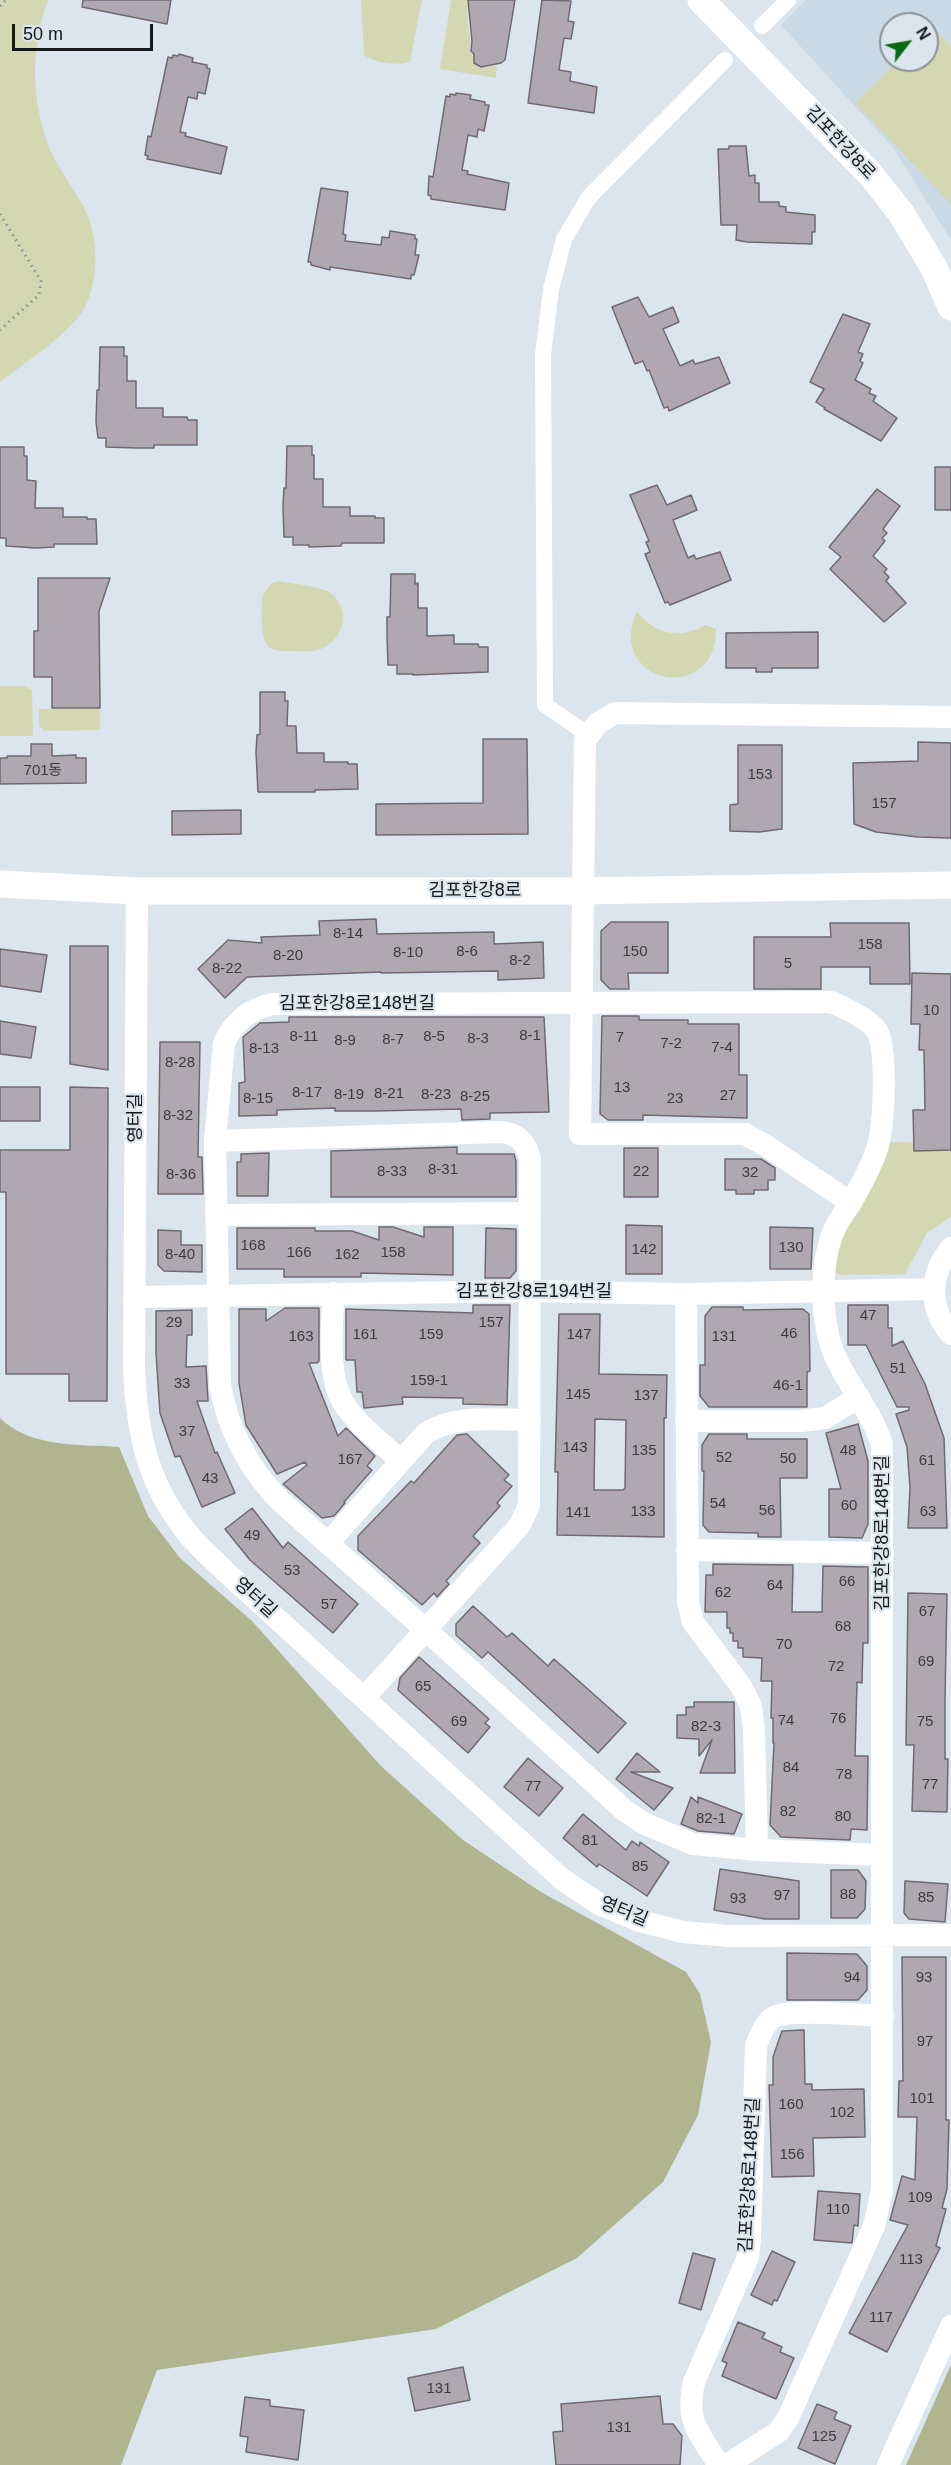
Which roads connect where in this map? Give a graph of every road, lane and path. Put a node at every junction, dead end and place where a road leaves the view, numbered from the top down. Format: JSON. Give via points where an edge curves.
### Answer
{"nodes":[{"id":1,"x":6,"y":0,"type":"edge"},
{"id":2,"x":701,"y":0,"type":"edge"},
{"id":3,"x":788,"y":0,"type":"edge"},
{"id":4,"x":0,"y":6,"type":"edge"},
{"id":5,"x":762,"y":26,"type":"dead end"},
{"id":6,"x":724,"y":60,"type":"dead end"},
{"id":7,"x":0,"y":214,"type":"edge"},
{"id":8,"x":951,"y":307,"type":"edge"},
{"id":9,"x":0,"y":330,"type":"edge"},
{"id":10,"x":951,"y":717,"type":"edge"},
{"id":11,"x":589,"y":735,"type":"junction"},
{"id":12,"x":0,"y":884,"type":"edge"},
{"id":13,"x":951,"y":885,"type":"edge"},
{"id":14,"x":138,"y":891,"type":"junction"},
{"id":15,"x":582,"y":891,"type":"junction"},
{"id":16,"x":581,"y":1004,"type":"junction"},
{"id":17,"x":214,"y":1141,"type":"junction"},
{"id":18,"x":851,"y":1203,"type":"junction"},
{"id":19,"x":530,"y":1213,"type":"junction"},
{"id":20,"x":216,"y":1215,"type":"junction"},
{"id":21,"x":951,"y":1248,"type":"edge"},
{"id":22,"x":934,"y":1289,"type":"junction"},
{"id":23,"x":530,"y":1291,"type":"junction"},
{"id":24,"x":333,"y":1293,"type":"junction"},
{"id":25,"x":824,"y":1293,"type":"junction"},
{"id":26,"x":686,"y":1294,"type":"junction"},
{"id":27,"x":217,"y":1296,"type":"junction"},
{"id":28,"x":134,"y":1297,"type":"junction"},
{"id":29,"x":951,"y":1334,"type":"edge"},
{"id":30,"x":859,"y":1397,"type":"junction"},
{"id":31,"x":530,"y":1420,"type":"junction"},
{"id":32,"x":686,"y":1421,"type":"junction"},
{"id":33,"x":401,"y":1461,"type":"junction"},
{"id":34,"x":328,"y":1543,"type":"junction"},
{"id":35,"x":687,"y":1550,"type":"junction"},
{"id":36,"x":883,"y":1553,"type":"junction"},
{"id":37,"x":426,"y":1630,"type":"junction"},
{"id":38,"x":365,"y":1697,"type":"junction"},
{"id":39,"x":757,"y":1850,"type":"junction"},
{"id":40,"x":882,"y":1856,"type":"junction"},
{"id":41,"x":883,"y":1934,"type":"junction"},
{"id":42,"x":951,"y":1935,"type":"edge"},
{"id":43,"x":883,"y":2016,"type":"junction"},
{"id":44,"x":951,"y":2326,"type":"edge"},
{"id":45,"x":719,"y":2465,"type":"edge"},
{"id":46,"x":727,"y":2465,"type":"edge"},
{"id":47,"x":888,"y":2465,"type":"edge"}],
"edges":[{"from":1,"to":4,"type":"path"},
{"from":2,"to":8,"type":"street","name":"김포한강8로","via":[[872,175],[901,213],[934,268]]},
{"from":3,"to":5,"type":"street"},
{"from":6,"to":11,"type":"street","via":[[589,197],[564,239],[551,289],[543,355],[545,705]]},
{"from":7,"to":9,"type":"path","via":[[41,281],[39,295]]},
{"from":10,"to":11,"type":"street","via":[[615,712],[598,723]]},
{"from":11,"to":15,"type":"street","via":[[585,740]]},
{"from":12,"to":14,"type":"street","name":"김포한강8로"},
{"from":13,"to":15,"type":"street","name":"김포한강8로"},
{"from":14,"to":15,"type":"street","name":"김포한강8로"},
{"from":14,"to":28,"type":"street","name":"영터길"},
{"from":15,"to":16,"type":"street"},
{"from":16,"to":17,"type":"street","name":"김포한강8로148번길","via":[[272,1004],[255,1008],[230,1029],[224,1043]]},
{"from":16,"to":18,"type":"street","via":[[580,1134],[744,1134]]},
{"from":16,"to":18,"type":"street","name":"김포한강8로148번길","via":[[831,1002],[848,1009],[876,1030],[882,1046],[883,1111],[877,1149]]},
{"from":17,"to":19,"type":"street","via":[[512,1133],[528,1149]]},
{"from":17,"to":20,"type":"street","name":"김포한강8로148번길"},
{"from":18,"to":25,"type":"street","name":"김포한강8로148번길","via":[[836,1226],[828,1252]]},
{"from":19,"to":20,"type":"street"},
{"from":19,"to":23,"type":"street"},
{"from":20,"to":27,"type":"street","name":"김포한강8로148번길"},
{"from":21,"to":22,"type":"street","via":[[941,1260]]},
{"from":22,"to":25,"type":"street","name":"김포한강8로194번길"},
{"from":22,"to":29,"type":"street","via":[[941,1323]]},
{"from":23,"to":24,"type":"street","name":"김포한강8로194번길"},
{"from":23,"to":26,"type":"street","name":"김포한강8로194번길"},
{"from":23,"to":31,"type":"street"},
{"from":24,"to":27,"type":"street","name":"김포한강8로194번길"},
{"from":24,"to":33,"type":"street","via":[[333,1376],[337,1390],[354,1415]]},
{"from":25,"to":26,"type":"street","name":"김포한강8로194번길"},
{"from":25,"to":30,"type":"street","name":"김포한강8로148번길","via":[[825,1326],[835,1356]]},
{"from":26,"to":32,"type":"street"},
{"from":27,"to":28,"type":"street","name":"김포한강8로194번길"},
{"from":27,"to":34,"type":"street","name":"김포한강8로148번길","via":[[220,1385],[234,1436],[266,1486]]},
{"from":28,"to":38,"type":"street","name":"영터길","via":[[136,1405],[148,1466],[162,1497],[186,1531],[227,1573]]},
{"from":30,"to":32,"type":"street","via":[[825,1418]]},
{"from":30,"to":36,"type":"street","name":"김포한강8로148번길","via":[[876,1424],[882,1444]]},
{"from":31,"to":33,"type":"street","via":[[456,1420],[437,1426]]},
{"from":31,"to":37,"type":"street","via":[[526,1516]]},
{"from":32,"to":35,"type":"street"},
{"from":33,"to":34,"type":"street"},
{"from":34,"to":37,"type":"street","name":"김포한강8로148번길"},
{"from":35,"to":36,"type":"street"},
{"from":35,"to":39,"type":"street","via":[[688,1602],[693,1622],[752,1706]]},
{"from":36,"to":40,"type":"street","name":"김포한강8로148번길"},
{"from":37,"to":38,"type":"street"},
{"from":37,"to":39,"type":"street","name":"김포한강8로148번길","via":[[631,1815],[693,1844]]},
{"from":38,"to":41,"type":"street","name":"영터길","via":[[563,1880],[600,1904],[640,1921],[683,1932]]},
{"from":39,"to":40,"type":"street","name":"김포한강8로148번길"},
{"from":40,"to":41,"type":"street","name":"김포한강8로148번길"},
{"from":41,"to":42,"type":"street","name":"영터길"},
{"from":41,"to":43,"type":"street","name":"김포한강8로148번길"},
{"from":43,"to":45,"type":"street","name":"김포한강8로148번길","via":[[774,2016],[756,2046],[748,2257],[690,2398],[690,2415]]},
{"from":43,"to":46,"type":"street","name":"김포한강8로148번길","via":[[882,2190],[874,2226],[788,2418],[778,2432]]},
{"from":44,"to":47,"type":"street"}]}
